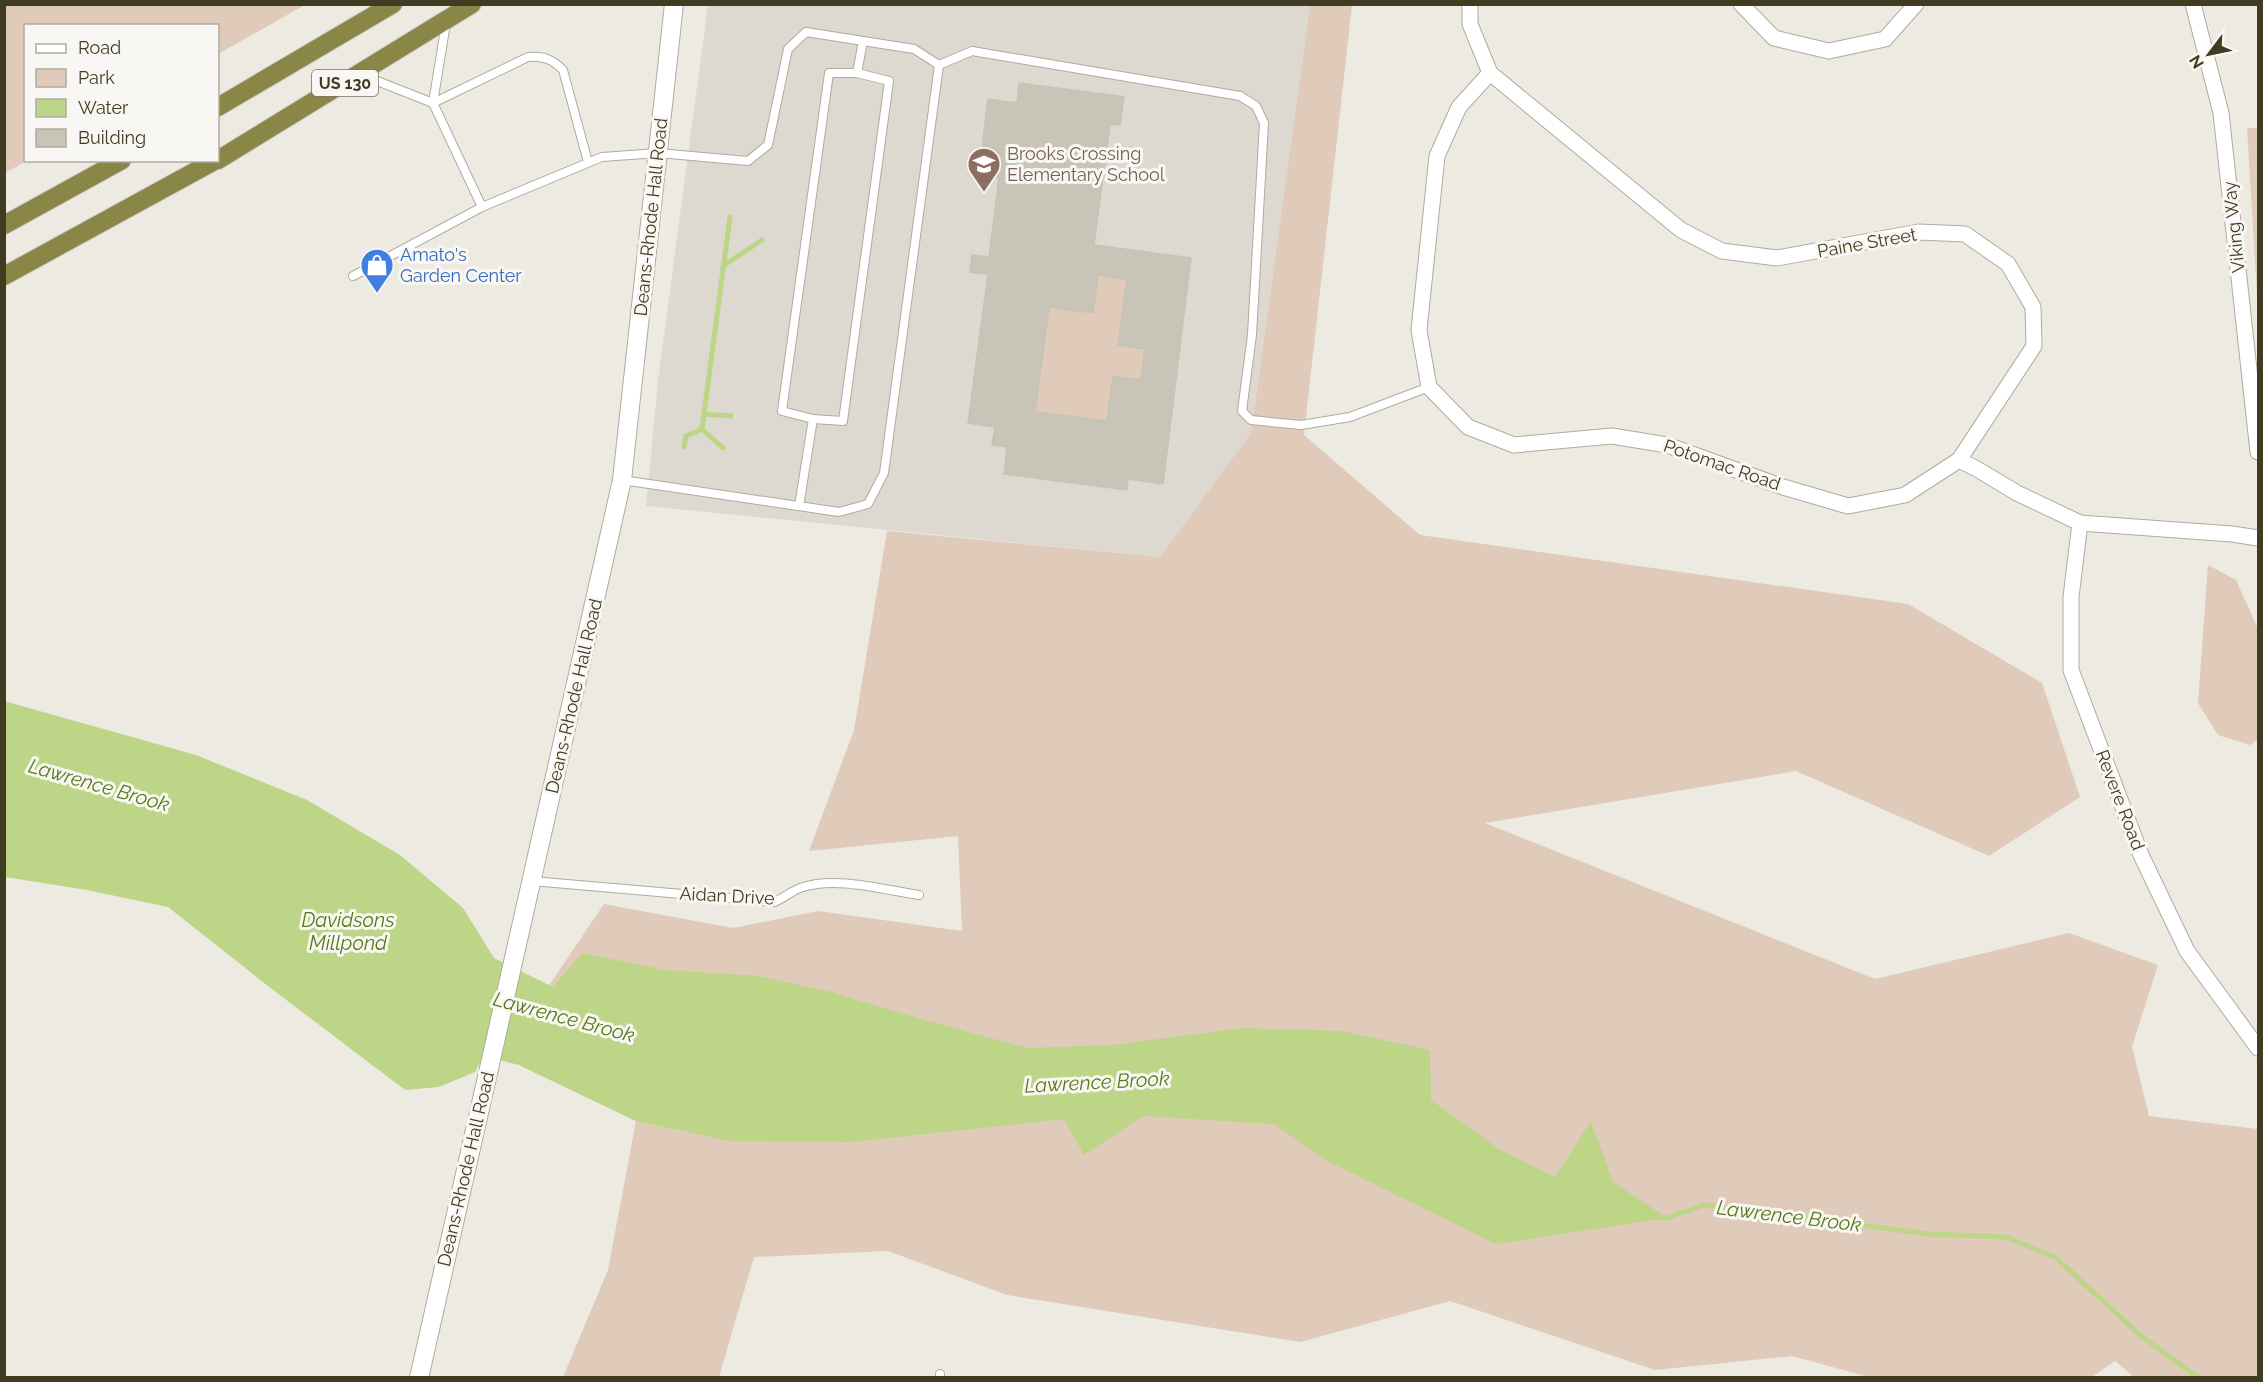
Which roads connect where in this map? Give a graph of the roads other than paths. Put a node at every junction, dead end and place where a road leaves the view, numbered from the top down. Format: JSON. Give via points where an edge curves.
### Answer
{"nodes":[{"id":1,"x":393,"y":4,"type":"edge"},
{"id":2,"x":472,"y":4,"type":"edge"},
{"id":3,"x":674,"y":4,"type":"edge"},
{"id":4,"x":1470,"y":4,"type":"edge"},
{"id":5,"x":1740,"y":4,"type":"edge"},
{"id":6,"x":1917,"y":4,"type":"edge"},
{"id":7,"x":2193,"y":4,"type":"edge"},
{"id":8,"x":446,"y":20,"type":"junction"},
{"id":9,"x":863,"y":41,"type":"junction"},
{"id":10,"x":939,"y":65,"type":"junction"},
{"id":11,"x":857,"y":73,"type":"junction"},
{"id":12,"x":1490,"y":74,"type":"junction"},
{"id":13,"x":360,"y":75,"type":"junction"},
{"id":14,"x":434,"y":104,"type":"junction"},
{"id":15,"x":219,"y":106,"type":"edge"},
{"id":16,"x":658,"y":153,"type":"junction"},
{"id":17,"x":219,"y":159,"type":"edge"},
{"id":18,"x":118,"y":162,"type":"edge"},
{"id":19,"x":213,"y":162,"type":"edge"},
{"id":20,"x":588,"y":162,"type":"junction"},
{"id":21,"x":482,"y":207,"type":"junction"},
{"id":22,"x":4,"y":225,"type":"edge"},
{"id":23,"x":4,"y":276,"type":"edge"},
{"id":24,"x":353,"y":276,"type":"dead end"},
{"id":25,"x":1429,"y":387,"type":"junction"},
{"id":26,"x":813,"y":419,"type":"junction"},
{"id":27,"x":2259,"y":452,"type":"edge"},
{"id":28,"x":1959,"y":460,"type":"junction"},
{"id":29,"x":622,"y":480,"type":"junction"},
{"id":30,"x":798,"y":506,"type":"junction"},
{"id":31,"x":2080,"y":523,"type":"junction"},
{"id":32,"x":2259,"y":538,"type":"edge"},
{"id":33,"x":530,"y":881,"type":"junction"},
{"id":34,"x":919,"y":895,"type":"dead end"},
{"id":35,"x":2259,"y":1048,"type":"edge"},
{"id":36,"x":419,"y":1377,"type":"edge"}],
"edges":[{"from":1,"to":15,"type":"highway","number":"US 130"},
{"from":2,"to":8,"type":"highway","number":"US 130"},
{"from":3,"to":16,"type":"street","name":"Deans-Rhode Hall Road"},
{"from":4,"to":12,"type":"street","name":"Paine Street","via":[[1470,24]]},
{"from":5,"to":6,"type":"street","via":[[1774,38],[1829,51],[1885,39]]},
{"from":7,"to":27,"type":"street","name":"Viking Way","via":[[2221,113]]},
{"from":8,"to":13,"type":"highway","number":"US 130"},
{"from":8,"to":14,"type":"lane"},
{"from":9,"to":10,"type":"lane","via":[[914,49]]},
{"from":9,"to":11,"type":"lane"},
{"from":9,"to":16,"type":"lane","via":[[806,32],[788,49],[768,145],[748,161]]},
{"from":10,"to":25,"type":"lane","via":[[972,51],[1240,96],[1257,106],[1264,123],[1262,170],[1252,335],[1242,411],[1251,420],[1301,425],[1350,417]]},
{"from":10,"to":30,"type":"lane","via":[[884,473],[868,504],[839,512]]},
{"from":11,"to":26,"type":"lane","via":[[829,73],[783,399],[782,411]]},
{"from":11,"to":26,"type":"lane","via":[[889,81],[888,93],[843,422]]},
{"from":12,"to":25,"type":"street","via":[[1459,107],[1437,156],[1419,330]]},
{"from":12,"to":28,"type":"street","name":"Paine Street","via":[[1681,230],[1722,251],[1777,258],[1919,232],[1965,234],[2008,264],[2033,307],[2034,346]]},
{"from":13,"to":14,"type":"lane"},
{"from":13,"to":17,"type":"highway","number":"US 130"},
{"from":14,"to":20,"type":"lane","via":[[528,57],[542,56],[563,69]]},
{"from":14,"to":21,"type":"lane"},
{"from":16,"to":20,"type":"lane","via":[[602,157]]},
{"from":16,"to":29,"type":"street","name":"Deans-Rhode Hall Road"},
{"from":18,"to":22,"type":"highway"},
{"from":19,"to":23,"type":"highway","number":"US 130"},
{"from":20,"to":21,"type":"lane"},
{"from":21,"to":24,"type":"lane"},
{"from":25,"to":28,"type":"street","name":"Potomac Road","via":[[1468,427],[1514,445],[1612,436],[1667,444],[1783,487],[1848,506],[1905,495]]},
{"from":26,"to":30,"type":"lane"},
{"from":28,"to":31,"type":"street"},
{"from":29,"to":30,"type":"lane"},
{"from":29,"to":33,"type":"street","name":"Deans-Rhode Hall Road"},
{"from":31,"to":32,"type":"street"},
{"from":31,"to":35,"type":"street","name":"Revere Road","via":[[2071,597],[2071,670],[2141,855],[2187,951]]},
{"from":33,"to":34,"type":"lane","name":"Aidan Drive","via":[[774,902],[801,887],[830,882]]},
{"from":33,"to":36,"type":"street","name":"Deans-Rhode Hall Road"}]}
